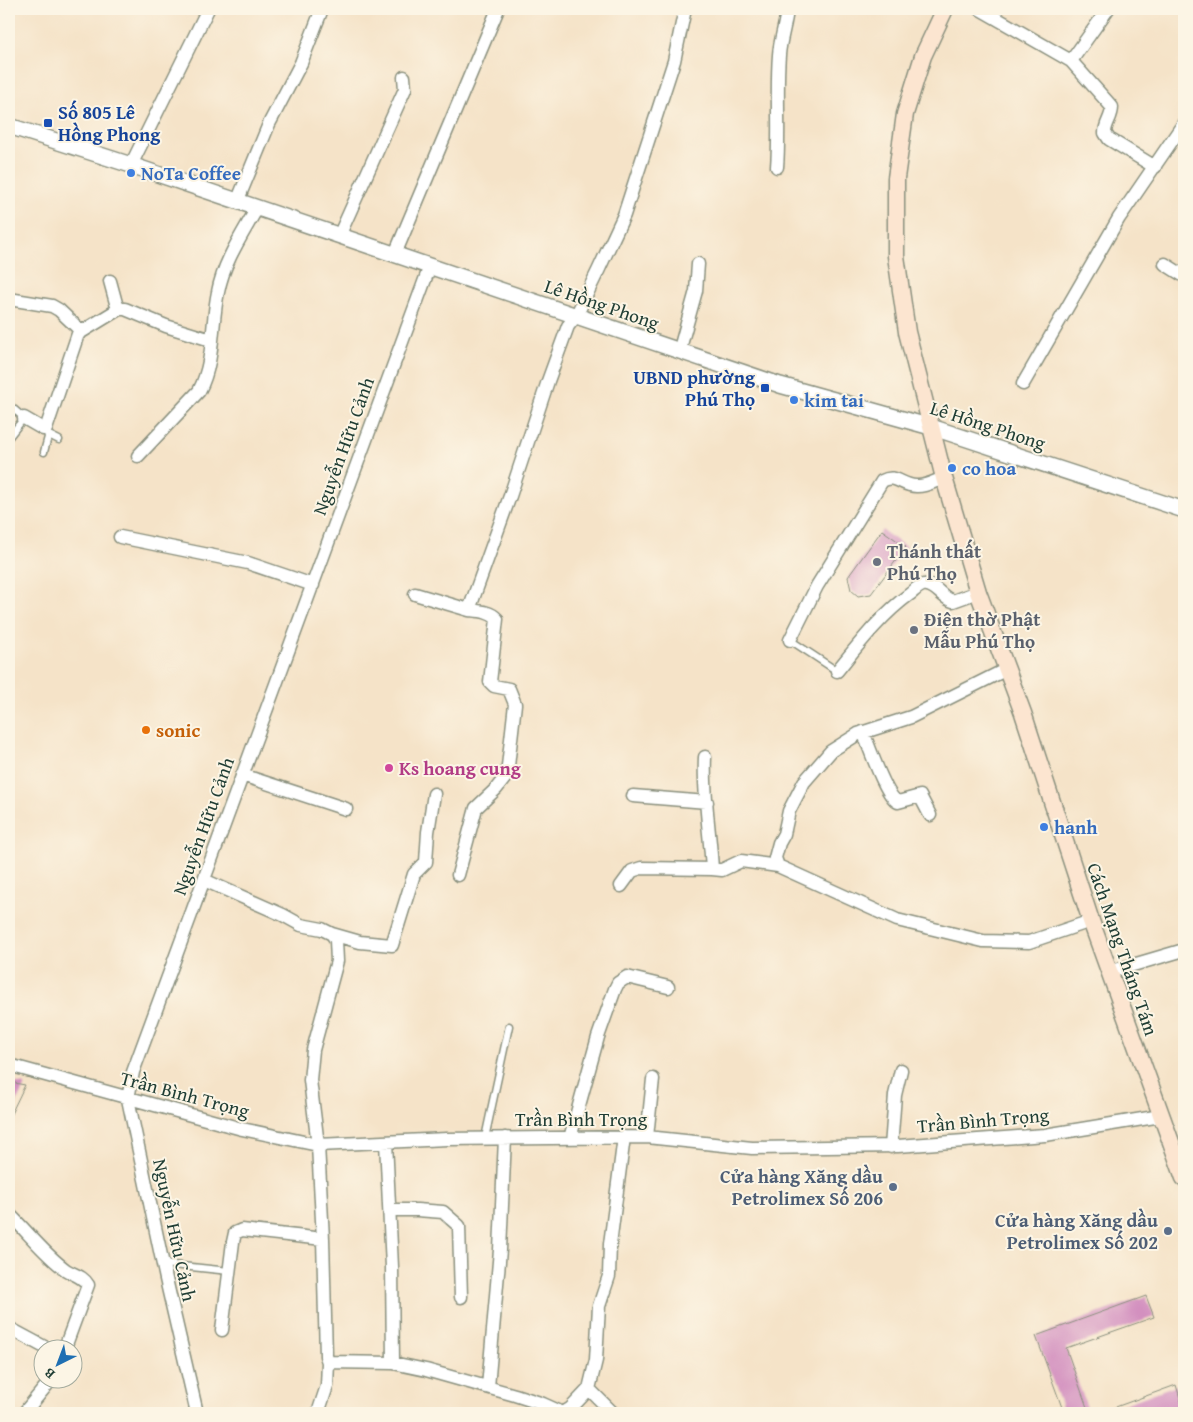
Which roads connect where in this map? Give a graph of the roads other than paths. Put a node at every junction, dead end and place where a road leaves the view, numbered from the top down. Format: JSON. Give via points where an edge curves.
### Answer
{"nodes":[{"id":1,"x":208,"y":9,"type":"edge"},
{"id":2,"x":322,"y":9,"type":"edge"},
{"id":3,"x":498,"y":9,"type":"edge"},
{"id":4,"x":685,"y":9,"type":"edge"},
{"id":5,"x":787,"y":9,"type":"edge"},
{"id":6,"x":945,"y":9,"type":"edge"},
{"id":7,"x":980,"y":9,"type":"edge"},
{"id":8,"x":1108,"y":9,"type":"edge"},
{"id":9,"x":1072,"y":60,"type":"junction"},
{"id":10,"x":404,"y":77,"type":"dead end"},
{"id":11,"x":1184,"y":123,"type":"edge"},
{"id":12,"x":9,"y":126,"type":"edge"},
{"id":13,"x":131,"y":165,"type":"junction"},
{"id":14,"x":777,"y":167,"type":"dead end"},
{"id":15,"x":1155,"y":167,"type":"junction"},
{"id":16,"x":237,"y":202,"type":"junction"},
{"id":17,"x":257,"y":208,"type":"junction"},
{"id":18,"x":339,"y":236,"type":"junction"},
{"id":19,"x":395,"y":254,"type":"junction"},
{"id":20,"x":698,"y":264,"type":"dead end"},
{"id":21,"x":1165,"y":264,"type":"dead end"},
{"id":22,"x":430,"y":266,"type":"junction"},
{"id":23,"x":1184,"y":276,"type":"edge"},
{"id":24,"x":110,"y":281,"type":"dead end"},
{"id":25,"x":9,"y":299,"type":"edge"},
{"id":26,"x":119,"y":309,"type":"junction"},
{"id":27,"x":576,"y":316,"type":"junction"},
{"id":28,"x":81,"y":331,"type":"junction"},
{"id":29,"x":211,"y":340,"type":"junction"},
{"id":30,"x":679,"y":352,"type":"junction"},
{"id":31,"x":1023,"y":384,"type":"dead end"},
{"id":32,"x":9,"y":405,"type":"edge"},
{"id":33,"x":24,"y":418,"type":"junction"},
{"id":34,"x":931,"y":427,"type":"junction"},
{"id":35,"x":47,"y":432,"type":"junction"},
{"id":36,"x":9,"y":437,"type":"edge"},
{"id":37,"x":60,"y":440,"type":"dead end"},
{"id":38,"x":44,"y":452,"type":"dead end"},
{"id":39,"x":138,"y":456,"type":"dead end"},
{"id":40,"x":944,"y":478,"type":"junction"},
{"id":41,"x":1184,"y":510,"type":"edge"},
{"id":42,"x":120,"y":537,"type":"dead end"},
{"id":43,"x":312,"y":584,"type":"junction"},
{"id":44,"x":978,"y":592,"type":"junction"},
{"id":45,"x":415,"y":594,"type":"dead end"},
{"id":46,"x":469,"y":610,"type":"junction"},
{"id":47,"x":790,"y":640,"type":"joint"},
{"id":48,"x":1007,"y":670,"type":"junction"},
{"id":49,"x":837,"y":671,"type":"joint"},
{"id":50,"x":863,"y":732,"type":"junction"},
{"id":51,"x":705,"y":756,"type":"dead end"},
{"id":52,"x":242,"y":775,"type":"junction"},
{"id":53,"x":434,"y":794,"type":"dead end"},
{"id":54,"x":633,"y":796,"type":"dead end"},
{"id":55,"x":706,"y":802,"type":"junction"},
{"id":56,"x":346,"y":809,"type":"dead end"},
{"id":57,"x":930,"y":815,"type":"dead end"},
{"id":58,"x":778,"y":866,"type":"junction"},
{"id":59,"x":712,"y":869,"type":"junction"},
{"id":60,"x":458,"y":875,"type":"dead end"},
{"id":61,"x":204,"y":880,"type":"junction"},
{"id":62,"x":621,"y":886,"type":"dead end"},
{"id":63,"x":1091,"y":921,"type":"junction"},
{"id":64,"x":332,"y":934,"type":"junction"},
{"id":65,"x":1184,"y":950,"type":"edge"},
{"id":66,"x":1109,"y":972,"type":"junction"},
{"id":67,"x":668,"y":987,"type":"dead end"},
{"id":68,"x":509,"y":1026,"type":"dead end"},
{"id":69,"x":9,"y":1065,"type":"edge"},
{"id":70,"x":901,"y":1070,"type":"dead end"},
{"id":71,"x":653,"y":1079,"type":"dead end"},
{"id":72,"x":128,"y":1099,"type":"junction"},
{"id":73,"x":1161,"y":1116,"type":"junction"},
{"id":74,"x":624,"y":1137,"type":"junction"},
{"id":75,"x":647,"y":1137,"type":"junction"},
{"id":76,"x":485,"y":1138,"type":"junction"},
{"id":77,"x":505,"y":1138,"type":"junction"},
{"id":78,"x":570,"y":1138,"type":"junction"},
{"id":79,"x":386,"y":1142,"type":"junction"},
{"id":80,"x":318,"y":1145,"type":"junction"},
{"id":81,"x":890,"y":1146,"type":"junction"},
{"id":82,"x":1184,"y":1178,"type":"edge"},
{"id":83,"x":390,"y":1210,"type":"junction"},
{"id":84,"x":9,"y":1214,"type":"edge"},
{"id":85,"x":323,"y":1239,"type":"junction"},
{"id":86,"x":163,"y":1264,"type":"junction"},
{"id":87,"x":229,"y":1271,"type":"junction"},
{"id":88,"x":461,"y":1297,"type":"dead end"},
{"id":89,"x":9,"y":1328,"type":"edge"},
{"id":90,"x":222,"y":1330,"type":"dead end"},
{"id":91,"x":32,"y":1340,"type":"edge"},
{"id":92,"x":68,"y":1340,"type":"edge"},
{"id":93,"x":328,"y":1362,"type":"junction"},
{"id":94,"x":393,"y":1363,"type":"junction"},
{"id":95,"x":488,"y":1387,"type":"junction"},
{"id":96,"x":589,"y":1389,"type":"junction"},
{"id":97,"x":43,"y":1390,"type":"edge"},
{"id":98,"x":24,"y":1413,"type":"edge"},
{"id":99,"x":197,"y":1413,"type":"edge"},
{"id":100,"x":318,"y":1413,"type":"edge"},
{"id":101,"x":563,"y":1413,"type":"edge"},
{"id":102,"x":614,"y":1413,"type":"edge"}],
"edges":[{"from":1,"to":13,"type":"street"},
{"from":2,"to":16,"type":"street","via":[[301,63],[269,124]]},
{"from":3,"to":19,"type":"street"},
{"from":4,"to":27,"type":"street","via":[[674,60],[624,215]]},
{"from":5,"to":14,"type":"street","via":[[779,53]]},
{"from":6,"to":34,"type":"main road","name":"Cách Mạng Tháng Tám","via":[[923,56],[905,114],[896,178],[896,256],[907,332]]},
{"from":7,"to":9,"type":"street"},
{"from":8,"to":9,"type":"street"},
{"from":9,"to":15,"type":"street","via":[[1112,107],[1105,133]]},
{"from":10,"to":18,"type":"street","via":[[405,89]]},
{"from":11,"to":15,"type":"street"},
{"from":12,"to":13,"type":"street","name":"Lê Hồng Phong"},
{"from":13,"to":16,"type":"street","name":"Lê Hồng Phong"},
{"from":15,"to":31,"type":"street","via":[[1119,218]]},
{"from":16,"to":17,"type":"street","name":"Lê Hồng Phong"},
{"from":17,"to":18,"type":"street","name":"Lê Hồng Phong"},
{"from":17,"to":29,"type":"street","via":[[224,267]]},
{"from":18,"to":19,"type":"street","name":"Lê Hồng Phong"},
{"from":19,"to":22,"type":"street","name":"Lê Hồng Phong"},
{"from":20,"to":30,"type":"street","via":[[696,291]]},
{"from":21,"to":23,"type":"street"},
{"from":22,"to":27,"type":"street","name":"Lê Hồng Phong"},
{"from":22,"to":43,"type":"street","name":"Nguyễn Hữu Cảnh"},
{"from":24,"to":26,"type":"street"},
{"from":25,"to":28,"type":"street","via":[[52,306]]},
{"from":26,"to":28,"type":"street"},
{"from":26,"to":29,"type":"street"},
{"from":27,"to":30,"type":"street","name":"Lê Hồng Phong"},
{"from":27,"to":46,"type":"street","via":[[568,326]]},
{"from":28,"to":35,"type":"street","via":[[75,340]]},
{"from":29,"to":39,"type":"street","via":[[209,364],[199,391]]},
{"from":30,"to":34,"type":"street","name":"Lê Hồng Phong","via":[[780,385]]},
{"from":32,"to":33,"type":"lane"},
{"from":33,"to":35,"type":"street"},
{"from":33,"to":36,"type":"lane"},
{"from":34,"to":40,"type":"main road","name":"Cách Mạng Tháng Tám"},
{"from":34,"to":41,"type":"street","name":"Lê Hồng Phong"},
{"from":35,"to":37,"type":"lane"},
{"from":35,"to":38,"type":"lane"},
{"from":40,"to":44,"type":"main road","name":"Cách Mạng Tháng Tám"},
{"from":40,"to":47,"type":"street","via":[[918,487],[889,477],[882,481],[817,586]]},
{"from":42,"to":43,"type":"street","via":[[248,563]]},
{"from":43,"to":52,"type":"street","name":"Nguyễn Hữu Cảnh"},
{"from":44,"to":48,"type":"main road","name":"Cách Mạng Tháng Tám"},
{"from":44,"to":49,"type":"street","via":[[953,601],[932,586],[922,585],[874,626]]},
{"from":45,"to":46,"type":"street"},
{"from":46,"to":60,"type":"street","via":[[487,612],[497,619],[490,682],[508,689],[515,704],[507,774],[476,808]]},
{"from":47,"to":49,"type":"lane"},
{"from":48,"to":50,"type":"street","via":[[911,717]]},
{"from":48,"to":63,"type":"main road","name":"Cách Mạng Tháng Tám"},
{"from":50,"to":57,"type":"street","via":[[893,799],[898,802],[920,796]]},
{"from":50,"to":58,"type":"street","via":[[831,751],[804,782],[778,843],[775,858]]},
{"from":51,"to":55,"type":"street"},
{"from":52,"to":56,"type":"street"},
{"from":52,"to":61,"type":"street","name":"Nguyễn Hữu Cảnh"},
{"from":53,"to":64,"type":"street","via":[[426,862],[414,874],[392,945],[360,942]]},
{"from":54,"to":55,"type":"street"},
{"from":55,"to":59,"type":"street"},
{"from":58,"to":59,"type":"street","via":[[740,861],[722,870]]},
{"from":58,"to":63,"type":"street","via":[[897,920],[983,941],[1029,942]]},
{"from":59,"to":62,"type":"street","via":[[641,868],[632,871]]},
{"from":61,"to":64,"type":"street","via":[[301,925]]},
{"from":61,"to":72,"type":"street","name":"Nguyễn Hữu Cảnh","via":[[133,1072]]},
{"from":63,"to":66,"type":"main road","name":"Cách Mạng Tháng Tám"},
{"from":64,"to":80,"type":"street","via":[[336,940],[337,961],[313,1050],[310,1080]]},
{"from":65,"to":66,"type":"street"},
{"from":66,"to":73,"type":"main road","name":"Cách Mạng Tháng Tám"},
{"from":67,"to":78,"type":"street","via":[[627,977],[618,983],[598,1037]]},
{"from":68,"to":76,"type":"lane"},
{"from":69,"to":72,"type":"street","name":"Trần Bình Trọng"},
{"from":70,"to":81,"type":"street"},
{"from":71,"to":75,"type":"street"},
{"from":72,"to":80,"type":"street","name":"Trần Bình Trọng"},
{"from":72,"to":86,"type":"street","name":"Nguyễn Hữu Cảnh"},
{"from":73,"to":81,"type":"street","name":"Trần Bình Trọng","via":[[1045,1135]]},
{"from":73,"to":82,"type":"main road","name":"Cách Mạng Tháng Tám"},
{"from":74,"to":75,"type":"street","name":"Trần Bình Trọng"},
{"from":74,"to":78,"type":"street","name":"Trần Bình Trọng"},
{"from":74,"to":96,"type":"street","via":[[609,1276],[599,1306],[596,1360]]},
{"from":75,"to":81,"type":"street","name":"Trần Bình Trọng","via":[[752,1148]]},
{"from":76,"to":77,"type":"street","name":"Trần Bình Trọng"},
{"from":76,"to":79,"type":"street","name":"Trần Bình Trọng"},
{"from":77,"to":78,"type":"street","name":"Trần Bình Trọng"},
{"from":77,"to":95,"type":"street","via":[[500,1250]]},
{"from":79,"to":80,"type":"street","name":"Trần Bình Trọng"},
{"from":79,"to":83,"type":"street"},
{"from":80,"to":85,"type":"street"},
{"from":83,"to":88,"type":"street","via":[[443,1212],[459,1226]]},
{"from":83,"to":94,"type":"street"},
{"from":84,"to":92,"type":"street","via":[[61,1265],[85,1279],[88,1285]]},
{"from":85,"to":87,"type":"street","via":[[242,1230],[235,1233],[232,1242]]},
{"from":85,"to":93,"type":"street"},
{"from":86,"to":87,"type":"lane"},
{"from":86,"to":99,"type":"street","name":"Nguyễn Hữu Cảnh"},
{"from":87,"to":90,"type":"street"},
{"from":89,"to":91,"type":"street"},
{"from":93,"to":94,"type":"street"},
{"from":93,"to":100,"type":"street","via":[[327,1386]]},
{"from":94,"to":95,"type":"street"},
{"from":95,"to":101,"type":"street"},
{"from":96,"to":101,"type":"street"},
{"from":96,"to":102,"type":"street"},
{"from":97,"to":98,"type":"street"}]}
